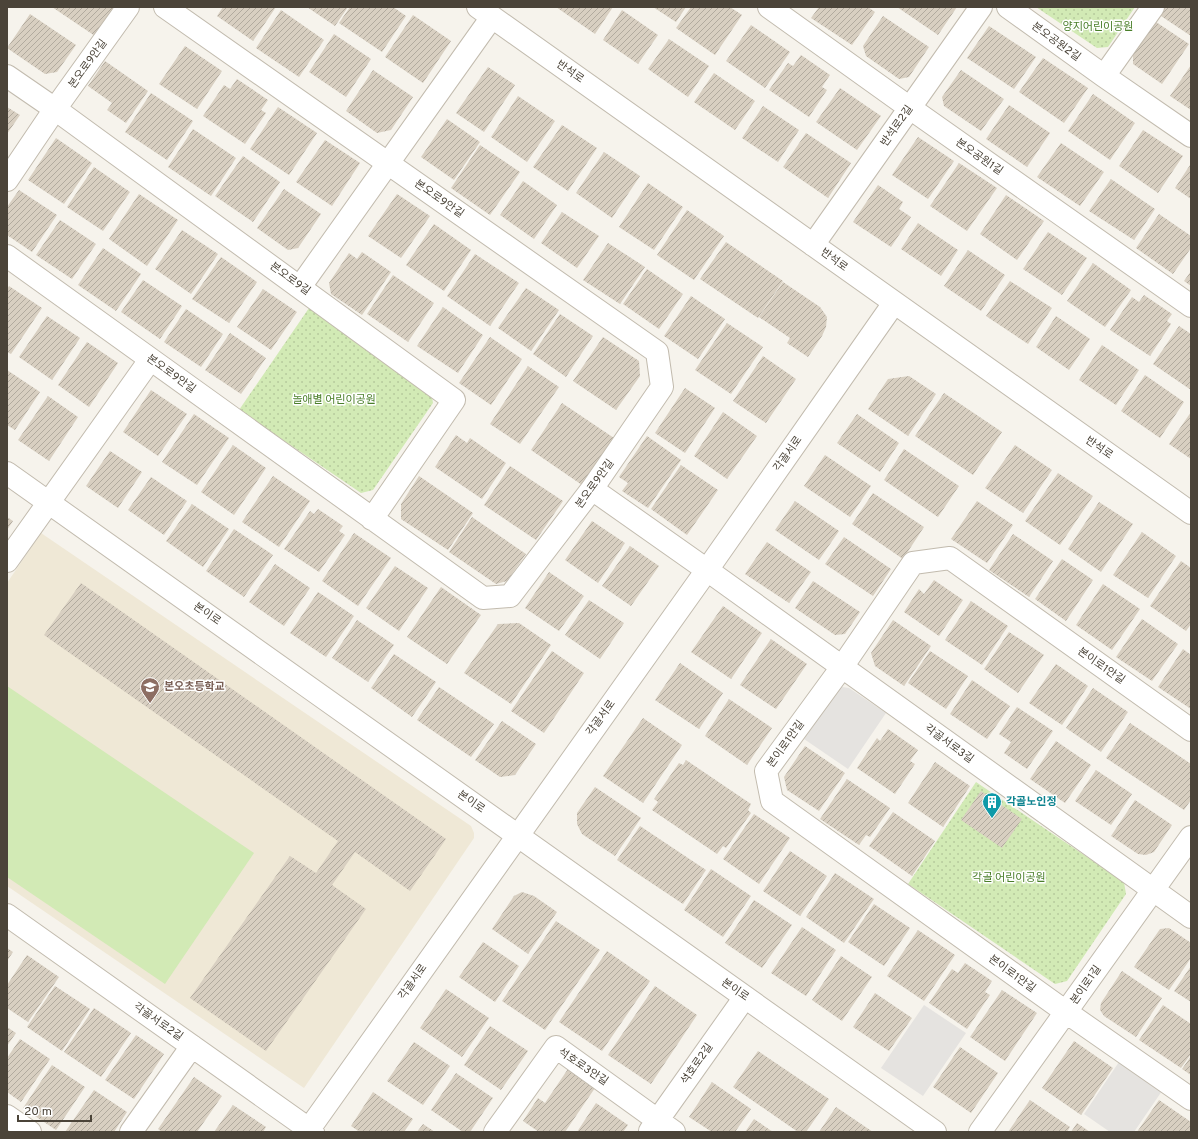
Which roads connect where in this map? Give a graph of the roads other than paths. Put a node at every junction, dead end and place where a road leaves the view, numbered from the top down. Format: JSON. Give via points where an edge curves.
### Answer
{"nodes":[{"id":1,"x":128,"y":7,"type":"edge"},
{"id":2,"x":166,"y":7,"type":"edge"},
{"id":3,"x":769,"y":7,"type":"edge"},
{"id":4,"x":980,"y":7,"type":"edge"},
{"id":5,"x":1008,"y":7,"type":"edge"},
{"id":6,"x":1153,"y":7,"type":"edge"},
{"id":7,"x":485,"y":12,"type":"edge"},
{"id":8,"x":7,"y":76,"type":"edge"},
{"id":9,"x":1104,"y":76,"type":"junction"},
{"id":10,"x":910,"y":108,"type":"junction"},
{"id":11,"x":55,"y":109,"type":"junction"},
{"id":12,"x":1191,"y":136,"type":"edge"},
{"id":13,"x":388,"y":163,"type":"junction"},
{"id":14,"x":7,"y":180,"type":"edge"},
{"id":15,"x":813,"y":245,"type":"junction"},
{"id":16,"x":7,"y":256,"type":"edge"},
{"id":17,"x":300,"y":287,"type":"junction"},
{"id":18,"x":894,"y":303,"type":"junction"},
{"id":19,"x":1191,"y":306,"type":"edge"},
{"id":20,"x":150,"y":360,"type":"junction"},
{"id":21,"x":7,"y":473,"type":"edge"},
{"id":22,"x":592,"y":489,"type":"junction"},
{"id":23,"x":49,"y":503,"type":"junction"},
{"id":24,"x":1191,"y":513,"type":"edge"},
{"id":25,"x":372,"y":519,"type":"junction"},
{"id":26,"x":7,"y":561,"type":"edge"},
{"id":27,"x":707,"y":570,"type":"junction"},
{"id":28,"x":842,"y":667,"type":"junction"},
{"id":29,"x":1191,"y":730,"type":"edge"},
{"id":30,"x":518,"y":835,"type":"junction"},
{"id":31,"x":1191,"y":837,"type":"edge"},
{"id":32,"x":1153,"y":890,"type":"junction"},
{"id":33,"x":7,"y":915,"type":"edge"},
{"id":34,"x":1191,"y":917,"type":"edge"},
{"id":35,"x":745,"y":997,"type":"junction"},
{"id":36,"x":1066,"y":1012,"type":"junction"},
{"id":37,"x":192,"y":1046,"type":"junction"},
{"id":38,"x":1191,"y":1099,"type":"edge"},
{"id":39,"x":7,"y":1116,"type":"edge"},
{"id":40,"x":660,"y":1128,"type":"edge"},
{"id":41,"x":310,"y":1131,"type":"edge"},
{"id":42,"x":30,"y":1132,"type":"edge"},
{"id":43,"x":131,"y":1132,"type":"edge"},
{"id":44,"x":495,"y":1132,"type":"edge"},
{"id":45,"x":935,"y":1132,"type":"edge"},
{"id":46,"x":980,"y":1132,"type":"edge"}],
"edges":[{"from":1,"to":11,"type":"street","name":"본오로9안길"},
{"from":2,"to":13,"type":"street","name":"본오로9안길"},
{"from":3,"to":10,"type":"street","name":"본오공원1길"},
{"from":4,"to":10,"type":"street","name":"반석로2길"},
{"from":5,"to":9,"type":"street","name":"본오공원2길"},
{"from":6,"to":9,"type":"street"},
{"from":7,"to":13,"type":"street"},
{"from":7,"to":15,"type":"street","name":"반석로"},
{"from":8,"to":11,"type":"street","name":"본오로9길"},
{"from":9,"to":12,"type":"street","name":"본오공원2길"},
{"from":10,"to":15,"type":"street","name":"반석로2길"},
{"from":10,"to":19,"type":"street","name":"본오공원1길"},
{"from":11,"to":14,"type":"street","name":"본오로9안길"},
{"from":11,"to":17,"type":"street","name":"본오로9길"},
{"from":13,"to":17,"type":"street"},
{"from":13,"to":22,"type":"street","name":"본오로9안길","via":[[657,352],[662,387]]},
{"from":15,"to":18,"type":"street","name":"반석로"},
{"from":16,"to":20,"type":"street","name":"본오로9안길"},
{"from":17,"to":25,"type":"street","name":"본오로9길","via":[[454,400]]},
{"from":18,"to":24,"type":"street","name":"반석로"},
{"from":18,"to":27,"type":"street","name":"각골서로"},
{"from":20,"to":23,"type":"street"},
{"from":20,"to":25,"type":"street","name":"본오로9안길"},
{"from":21,"to":23,"type":"street","name":"본이로"},
{"from":22,"to":25,"type":"street","name":"본오로9안길","via":[[510,596],[483,598]]},
{"from":22,"to":27,"type":"street","name":"각골서로3길"},
{"from":23,"to":26,"type":"street"},
{"from":23,"to":30,"type":"street","name":"본이로"},
{"from":27,"to":28,"type":"street","name":"각골서로3길"},
{"from":27,"to":30,"type":"street","name":"각골서로"},
{"from":28,"to":29,"type":"street","name":"본이로1안길","via":[[913,563],[950,558]]},
{"from":28,"to":32,"type":"street","name":"각골서로3길"},
{"from":28,"to":36,"type":"street","name":"본이로1안길","via":[[766,771],[772,801]]},
{"from":30,"to":35,"type":"street","name":"본이로"},
{"from":30,"to":41,"type":"street","name":"각골서로"},
{"from":31,"to":32,"type":"street","name":"본이로1길"},
{"from":32,"to":34,"type":"street","name":"각골서로3길"},
{"from":32,"to":36,"type":"street","name":"본이로1길"},
{"from":33,"to":37,"type":"street","name":"각골서로2길"},
{"from":35,"to":40,"type":"street","name":"석호로2길"},
{"from":35,"to":45,"type":"street","name":"본이로"},
{"from":36,"to":38,"type":"street","name":"본이로1안길"},
{"from":36,"to":46,"type":"street","name":"본이로1길"},
{"from":37,"to":41,"type":"street","name":"각골서로2길"},
{"from":37,"to":43,"type":"street"},
{"from":39,"to":42,"type":"street"},
{"from":40,"to":44,"type":"street","name":"석호로3안길","via":[[556,1047]]}]}
